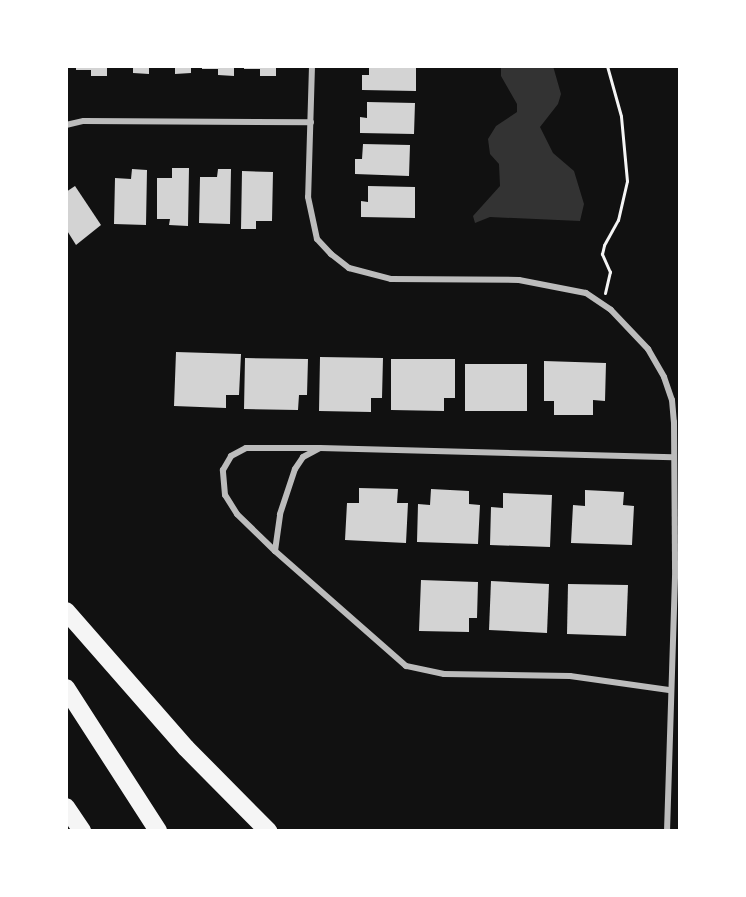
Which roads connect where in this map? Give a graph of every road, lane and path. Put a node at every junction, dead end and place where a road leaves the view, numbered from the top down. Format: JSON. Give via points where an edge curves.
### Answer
{"nodes":[{"id":1,"x":312,"y":66,"type":"edge"},
{"id":2,"x":607,"y":66,"type":"edge"},
{"id":3,"x":311,"y":122,"type":"junction"},
{"id":4,"x":66,"y":125,"type":"edge"},
{"id":5,"x":600,"y":302,"type":"junction"},
{"id":6,"x":320,"y":448,"type":"junction"},
{"id":7,"x":673,"y":458,"type":"junction"},
{"id":8,"x":275,"y":551,"type":"junction"},
{"id":9,"x":66,"y":610,"type":"edge"},
{"id":10,"x":66,"y":688,"type":"edge"},
{"id":11,"x":669,"y":690,"type":"junction"},
{"id":12,"x":66,"y":807,"type":"edge"},
{"id":13,"x":82,"y":831,"type":"edge"},
{"id":14,"x":158,"y":831,"type":"edge"},
{"id":15,"x":268,"y":831,"type":"edge"},
{"id":16,"x":667,"y":831,"type":"edge"}],
"edges":[{"from":1,"to":3,"type":"street"},
{"from":2,"to":5,"type":"path","via":[[621,116],[627,180],[618,220],[602,254],[610,272]]},
{"from":3,"to":4,"type":"street","via":[[84,121]]},
{"from":3,"to":5,"type":"street","via":[[310,220],[317,239],[349,268],[391,279],[555,284],[586,293]]},
{"from":5,"to":7,"type":"street","via":[[648,350],[664,377],[672,400]]},
{"from":6,"to":7,"type":"street"},
{"from":6,"to":8,"type":"street","via":[[303,458],[295,469],[280,514]]},
{"from":6,"to":8,"type":"street","via":[[246,448],[231,456],[223,470],[222,484],[231,505]]},
{"from":7,"to":11,"type":"street","via":[[675,577]]},
{"from":8,"to":11,"type":"street","via":[[406,666],[444,674],[570,676]]},
{"from":9,"to":15,"type":"highway","via":[[186,748]]},
{"from":10,"to":14,"type":"highway"},
{"from":11,"to":16,"type":"street"},
{"from":12,"to":13,"type":"highway"}]}
